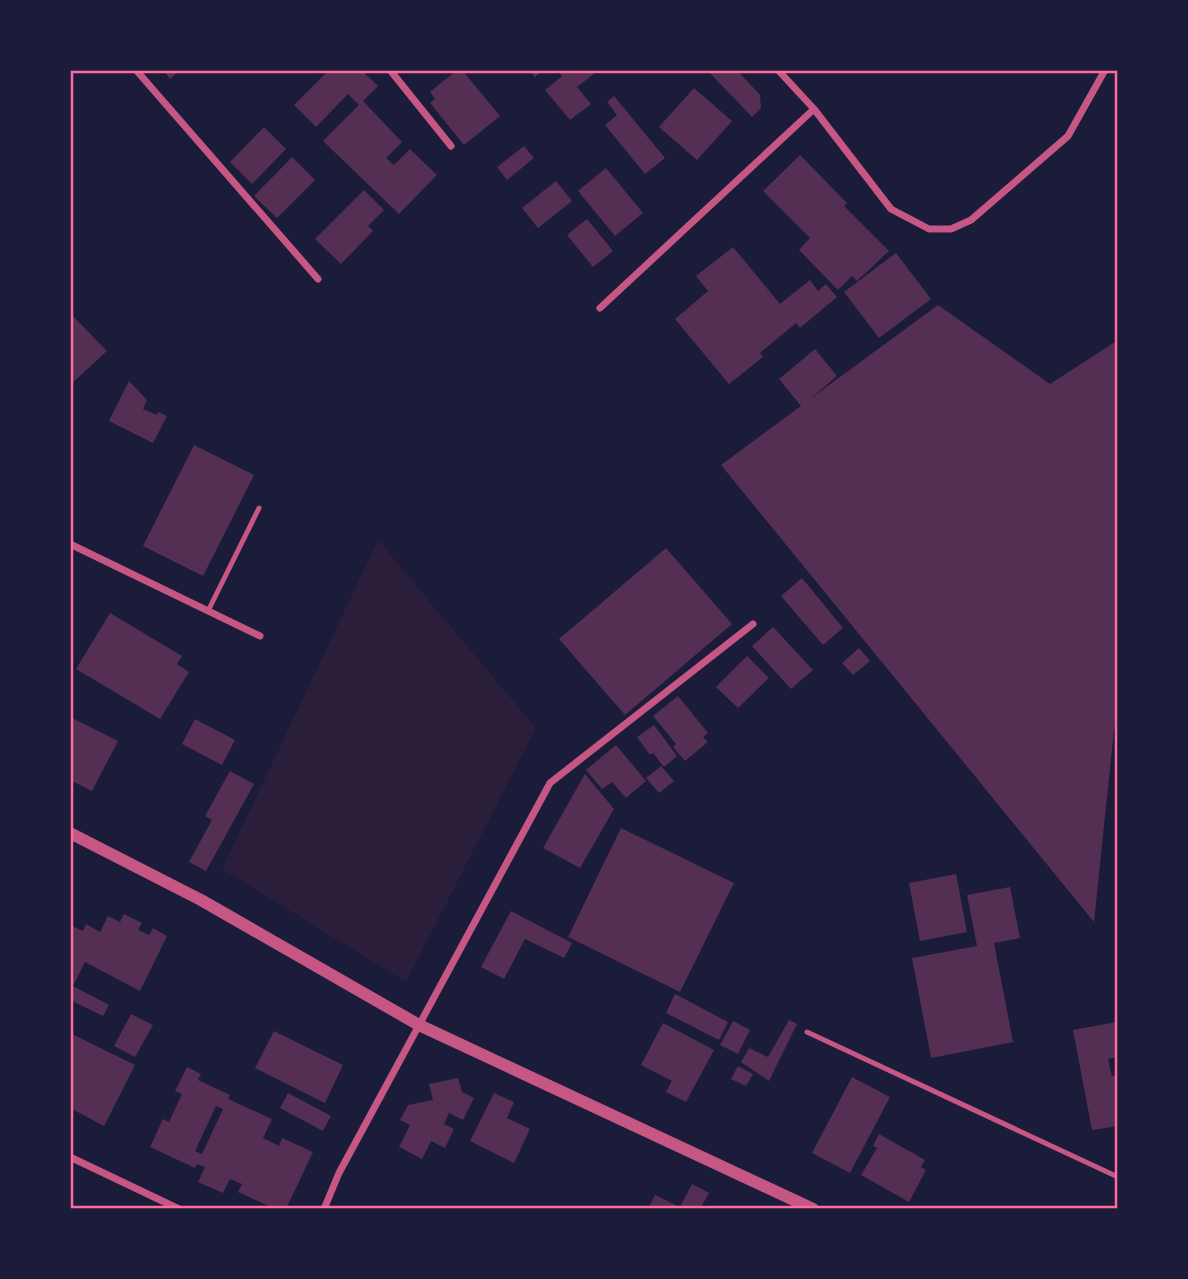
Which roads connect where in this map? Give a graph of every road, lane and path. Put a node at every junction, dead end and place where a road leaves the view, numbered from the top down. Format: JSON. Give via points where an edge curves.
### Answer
{"nodes":[{"id":1,"x":135,"y":70,"type":"edge"},
{"id":2,"x":401,"y":70,"type":"edge"},
{"id":3,"x":778,"y":70,"type":"edge"},
{"id":4,"x":1105,"y":70,"type":"edge"},
{"id":5,"x":393,"y":73,"type":"edge"},
{"id":6,"x":814,"y":109,"type":"junction"},
{"id":7,"x":451,"y":146,"type":"dead end"},
{"id":8,"x":318,"y":279,"type":"dead end"},
{"id":9,"x":600,"y":308,"type":"dead end"},
{"id":10,"x":259,"y":508,"type":"dead end"},
{"id":11,"x":70,"y":544,"type":"edge"},
{"id":12,"x":208,"y":611,"type":"junction"},
{"id":13,"x":753,"y":624,"type":"dead end"},
{"id":14,"x":260,"y":636,"type":"dead end"},
{"id":15,"x":70,"y":833,"type":"edge"},
{"id":16,"x":419,"y":1024,"type":"junction"},
{"id":17,"x":807,"y":1032,"type":"dead end"},
{"id":18,"x":70,"y":1157,"type":"edge"},
{"id":19,"x":1118,"y":1177,"type":"edge"},
{"id":20,"x":179,"y":1209,"type":"edge"},
{"id":21,"x":324,"y":1209,"type":"edge"},
{"id":22,"x":813,"y":1209,"type":"edge"}],
"edges":[{"from":1,"to":8,"type":"street"},
{"from":2,"to":5,"type":"street"},
{"from":3,"to":6,"type":"street"},
{"from":4,"to":6,"type":"street","via":[[1068,136],[971,220],[951,229],[929,229],[891,209]]},
{"from":5,"to":7,"type":"street"},
{"from":6,"to":9,"type":"street"},
{"from":10,"to":12,"type":"lane"},
{"from":11,"to":12,"type":"street"},
{"from":12,"to":14,"type":"street"},
{"from":13,"to":16,"type":"street","via":[[550,783]]},
{"from":15,"to":16,"type":"street","via":[[201,900]]},
{"from":16,"to":21,"type":"street"},
{"from":16,"to":22,"type":"street"},
{"from":17,"to":19,"type":"lane"},
{"from":18,"to":20,"type":"street"}]}
